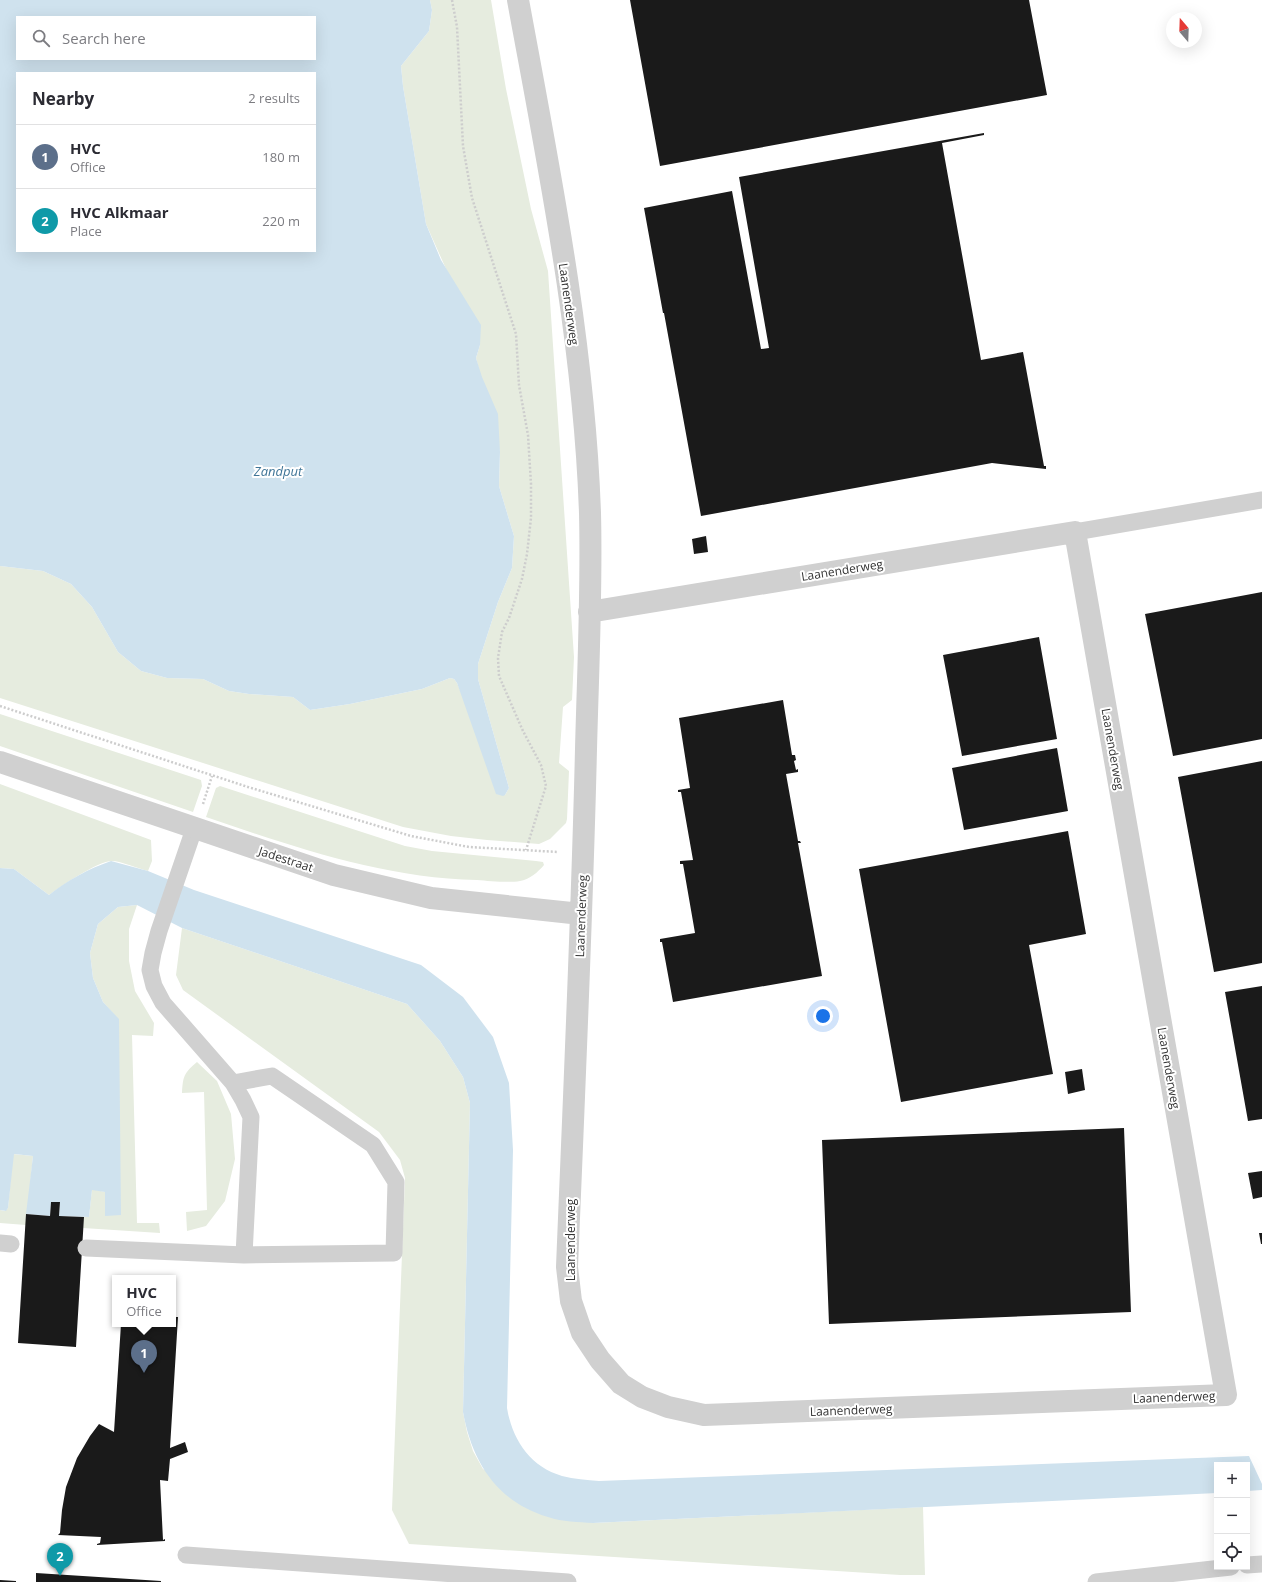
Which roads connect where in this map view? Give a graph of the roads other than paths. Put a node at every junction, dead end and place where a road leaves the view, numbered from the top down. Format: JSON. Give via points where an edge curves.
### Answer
{"nodes":[{"id":1,"x":518,"y":0,"type":"edge"},
{"id":2,"x":1262,"y":500,"type":"edge"},
{"id":3,"x":1074,"y":532,"type":"junction"},
{"id":4,"x":589,"y":612,"type":"junction"},
{"id":5,"x":0,"y":762,"type":"edge"},
{"id":6,"x":194,"y":829,"type":"junction"},
{"id":7,"x":581,"y":914,"type":"junction"},
{"id":8,"x":233,"y":1083,"type":"junction"},
{"id":9,"x":86,"y":1248,"type":"dead end"},
{"id":10,"x":244,"y":1255,"type":"junction"},
{"id":11,"x":186,"y":1555,"type":"dead end"},
{"id":12,"x":1262,"y":1564,"type":"edge"},
{"id":13,"x":1250,"y":1565,"type":"edge"},
{"id":14,"x":1214,"y":1569,"type":"edge"},
{"id":15,"x":568,"y":1582,"type":"edge"},
{"id":16,"x":1096,"y":1582,"type":"edge"}],
"edges":[{"from":1,"to":4,"type":"street","name":"Laanenderweg","via":[[558,220],[583,407],[590,514]]},
{"from":2,"to":3,"type":"lane"},
{"from":3,"to":4,"type":"street","name":"Laanenderweg"},
{"from":3,"to":7,"type":"street","name":"Laanenderweg","via":[[1226,1395],[704,1415],[668,1408],[642,1397],[621,1384],[600,1360],[582,1333],[571,1301],[567,1267]]},
{"from":4,"to":7,"type":"street","name":"Laanenderweg"},
{"from":5,"to":6,"type":"street","name":"Jadestraat"},
{"from":6,"to":7,"type":"street","name":"Jadestraat","via":[[334,875],[431,898]]},
{"from":6,"to":8,"type":"lane","via":[[159,931],[150,970],[154,986],[163,1003]]},
{"from":8,"to":10,"type":"lane","via":[[251,1118]]},
{"from":8,"to":10,"type":"lane","via":[[272,1076],[373,1145],[396,1182],[394,1253]]},
{"from":9,"to":10,"type":"lane"},
{"from":11,"to":15,"type":"lane"},
{"from":12,"to":13,"type":"lane"},
{"from":14,"to":16,"type":"lane"}]}
